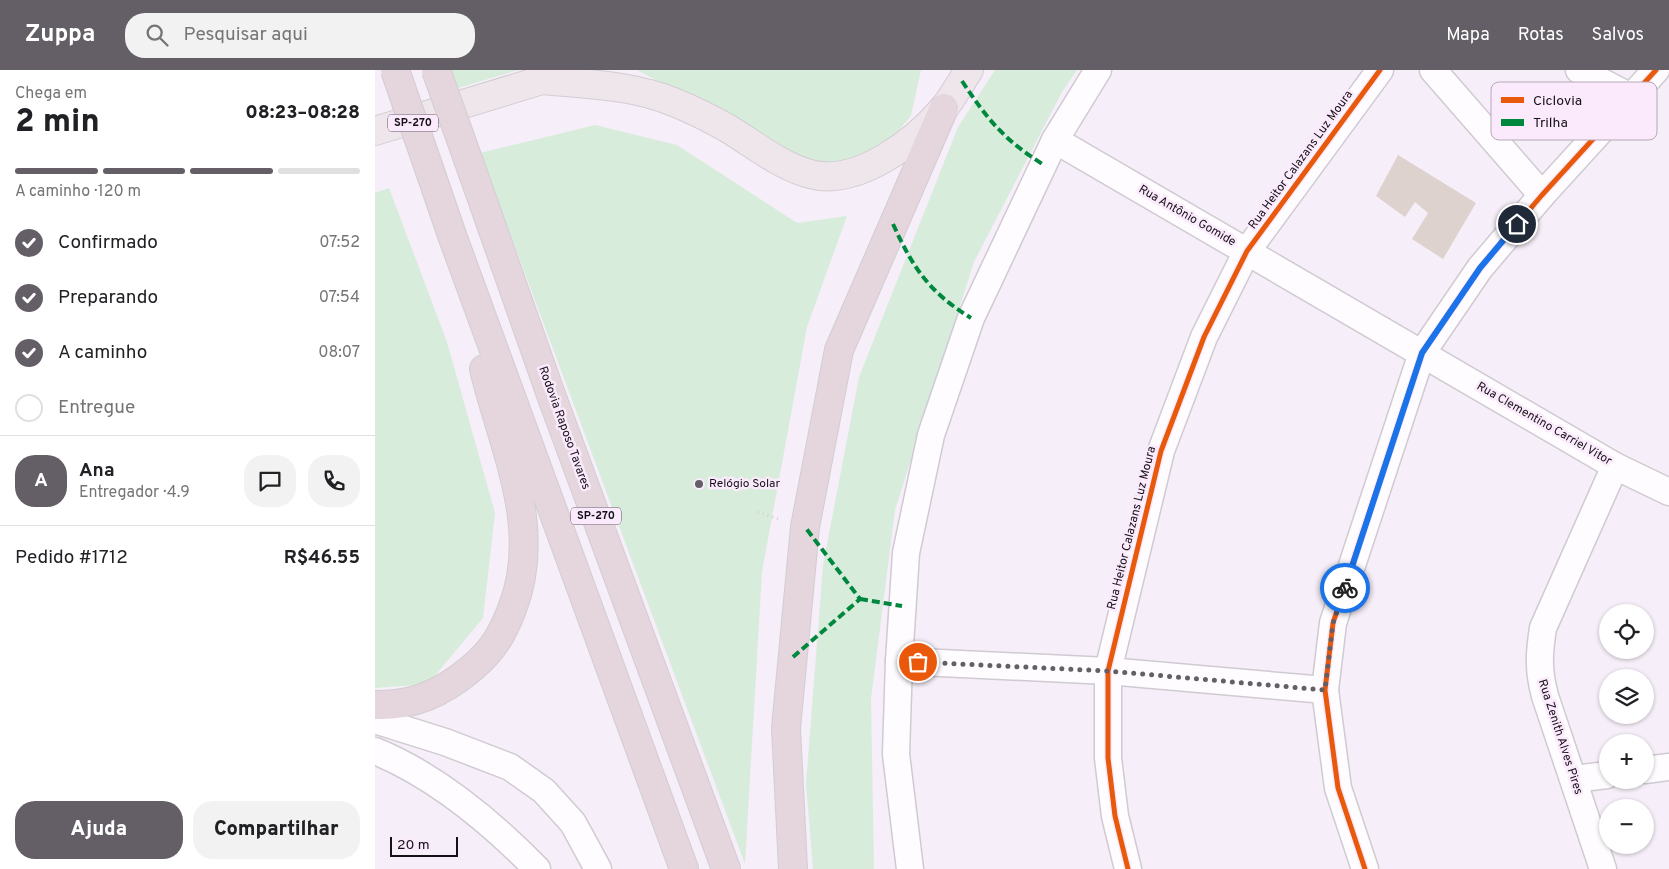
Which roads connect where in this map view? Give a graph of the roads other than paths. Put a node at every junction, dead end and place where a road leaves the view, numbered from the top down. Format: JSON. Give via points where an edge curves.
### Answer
{"nodes":[{"id":1,"x":395,"y":70,"type":"edge"},
{"id":2,"x":436,"y":70,"type":"edge"},
{"id":3,"x":948,"y":70,"type":"edge"},
{"id":4,"x":969,"y":70,"type":"edge"},
{"id":5,"x":1099,"y":70,"type":"edge"},
{"id":6,"x":1380,"y":70,"type":"edge"},
{"id":7,"x":1433,"y":70,"type":"edge"},
{"id":8,"x":1579,"y":70,"type":"edge"},
{"id":9,"x":1657,"y":70,"type":"edge"},
{"id":10,"x":553,"y":75,"type":"edge"},
{"id":11,"x":1601,"y":82,"type":"edge"},
{"id":12,"x":1646,"y":82,"type":"edge"},
{"id":13,"x":944,"y":108,"type":"junction"},
{"id":14,"x":375,"y":131,"type":"edge"},
{"id":15,"x":1491,"y":137,"type":"edge"},
{"id":16,"x":1055,"y":140,"type":"junction"},
{"id":17,"x":1493,"y":140,"type":"edge"},
{"id":18,"x":1592,"y":140,"type":"edge"},
{"id":19,"x":1541,"y":195,"type":"junction"},
{"id":20,"x":453,"y":238,"type":"junction"},
{"id":21,"x":1247,"y":251,"type":"junction"},
{"id":22,"x":1422,"y":353,"type":"junction"},
{"id":23,"x":1615,"y":466,"type":"junction"},
{"id":24,"x":1669,"y":492,"type":"edge"},
{"id":25,"x":899,"y":661,"type":"junction"},
{"id":26,"x":1108,"y":671,"type":"junction"},
{"id":27,"x":1325,"y":690,"type":"junction"},
{"id":28,"x":375,"y":705,"type":"edge"},
{"id":29,"x":375,"y":720,"type":"edge"},
{"id":30,"x":375,"y":751,"type":"edge"},
{"id":31,"x":1669,"y":767,"type":"edge"},
{"id":32,"x":1654,"y":769,"type":"edge"},
{"id":33,"x":1599,"y":776,"type":"edge"},
{"id":34,"x":1573,"y":779,"type":"junction"},
{"id":35,"x":537,"y":869,"type":"edge"},
{"id":36,"x":598,"y":869,"type":"edge"},
{"id":37,"x":684,"y":869,"type":"edge"},
{"id":38,"x":727,"y":869,"type":"edge"},
{"id":39,"x":793,"y":869,"type":"edge"},
{"id":40,"x":911,"y":869,"type":"edge"},
{"id":41,"x":1128,"y":869,"type":"edge"},
{"id":42,"x":1365,"y":869,"type":"edge"},
{"id":43,"x":1603,"y":869,"type":"edge"}],
"edges":[{"from":1,"to":20,"type":"highway","number":"SP-270","bridge":true},
{"from":2,"to":38,"type":"highway","name":"Rodovia Raposo Tavares","number":"SP-270","bridge":true,"via":[[550,392]]},
{"from":3,"to":13,"type":"main road"},
{"from":4,"to":13,"type":"main road"},
{"from":5,"to":16,"type":"street"},
{"from":6,"to":21,"type":"street","name":"Rua Heitor Calazans Luz Moura"},
{"from":7,"to":15,"type":"street"},
{"from":8,"to":11,"type":"street"},
{"from":9,"to":12,"type":"street"},
{"from":10,"to":13,"type":"main road","via":[[618,86],[675,102],[726,128],[773,158],[811,174],[843,175],[871,166],[905,146]]},
{"from":10,"to":14,"type":"main road"},
{"from":13,"to":39,"type":"highway","via":[[839,350],[805,527],[786,728]]},
{"from":16,"to":21,"type":"street","name":"Rua Antônio Gomide"},
{"from":16,"to":25,"type":"street","via":[[971,318],[931,435],[906,553]]},
{"from":17,"to":19,"type":"street"},
{"from":18,"to":19,"type":"street"},
{"from":19,"to":22,"type":"street","via":[[1480,268]]},
{"from":20,"to":28,"type":"highway","via":[[487,381],[518,490],[525,537],[523,572],[501,636],[481,660],[452,684],[412,703]]},
{"from":20,"to":37,"type":"highway","number":"SP-270"},
{"from":21,"to":22,"type":"street","name":"Rua Antônio Gomide"},
{"from":21,"to":26,"type":"street","name":"Rua Heitor Calazans Luz Moura","via":[[1204,337],[1161,451]]},
{"from":22,"to":23,"type":"street","name":"Rua Clementino Carriel Vitor"},
{"from":22,"to":27,"type":"street","via":[[1333,623]]},
{"from":23,"to":24,"type":"street","name":"Rua Clementino Carriel Vitor"},
{"from":23,"to":34,"type":"street","name":"Rua Zenith Alves Pires","via":[[1543,628],[1539,654],[1539,673],[1545,696]]},
{"from":25,"to":26,"type":"street"},
{"from":25,"to":40,"type":"street","via":[[896,754]]},
{"from":26,"to":27,"type":"street"},
{"from":26,"to":41,"type":"street","name":"Rua Heitor Calazans Luz Moura","via":[[1108,758],[1115,816]]},
{"from":27,"to":42,"type":"street","via":[[1338,788]]},
{"from":29,"to":36,"type":"street","via":[[510,767],[544,791],[573,823]]},
{"from":30,"to":35,"type":"street","via":[[392,758],[454,797],[513,844]]},
{"from":31,"to":32,"type":"street"},
{"from":33,"to":34,"type":"street"},
{"from":34,"to":43,"type":"street","name":"Rua Zenith Alves Pires"}]}
